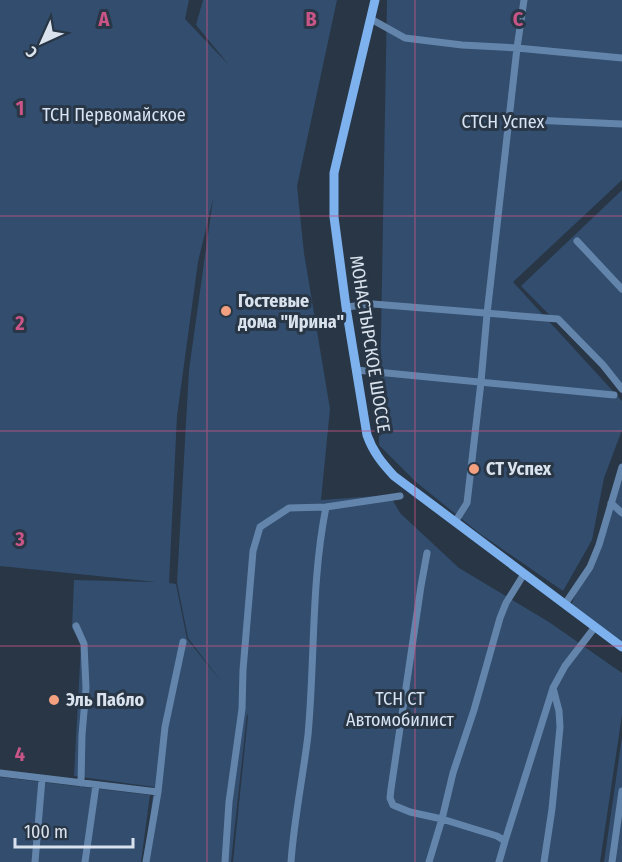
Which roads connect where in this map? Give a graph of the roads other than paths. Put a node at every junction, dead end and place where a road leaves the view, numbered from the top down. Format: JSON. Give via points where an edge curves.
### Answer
{"nodes":[{"id":1,"x":375,"y":0,"type":"edge"},
{"id":2,"x":524,"y":0,"type":"edge"},
{"id":3,"x":371,"y":19,"type":"junction"},
{"id":4,"x":518,"y":48,"type":"junction"},
{"id":5,"x":622,"y":58,"type":"edge"},
{"id":6,"x":510,"y":119,"type":"junction"},
{"id":7,"x":622,"y":124,"type":"edge"},
{"id":8,"x":577,"y":241,"type":"dead end"},
{"id":9,"x":622,"y":289,"type":"edge"},
{"id":10,"x":346,"y":307,"type":"junction"},
{"id":11,"x":487,"y":314,"type":"junction"},
{"id":12,"x":356,"y":370,"type":"junction"},
{"id":13,"x":481,"y":382,"type":"junction"},
{"id":14,"x":622,"y":389,"type":"edge"},
{"id":15,"x":614,"y":395,"type":"dead end"},
{"id":16,"x":622,"y":467,"type":"edge"},
{"id":17,"x":400,"y":496,"type":"dead end"},
{"id":18,"x":611,"y":503,"type":"junction"},
{"id":19,"x":326,"y":507,"type":"junction"},
{"id":20,"x":622,"y":513,"type":"edge"},
{"id":21,"x":455,"y":522,"type":"junction"},
{"id":22,"x":428,"y":553,"type":"dead end"},
{"id":23,"x":524,"y":574,"type":"junction"},
{"id":24,"x":565,"y":604,"type":"junction"},
{"id":25,"x":76,"y":626,"type":"dead end"},
{"id":26,"x":595,"y":627,"type":"junction"},
{"id":27,"x":183,"y":642,"type":"dead end"},
{"id":28,"x":622,"y":647,"type":"edge"},
{"id":29,"x":553,"y":688,"type":"junction"},
{"id":30,"x":0,"y":773,"type":"edge"},
{"id":31,"x":42,"y":778,"type":"junction"},
{"id":32,"x":81,"y":783,"type":"junction"},
{"id":33,"x":96,"y":785,"type":"junction"},
{"id":34,"x":622,"y":791,"type":"edge"},
{"id":35,"x":158,"y":792,"type":"junction"},
{"id":36,"x":442,"y":819,"type":"junction"},
{"id":37,"x":505,"y":841,"type":"junction"},
{"id":38,"x":35,"y":862,"type":"edge"},
{"id":39,"x":85,"y":862,"type":"edge"},
{"id":40,"x":146,"y":862,"type":"edge"},
{"id":41,"x":225,"y":862,"type":"edge"},
{"id":42,"x":291,"y":862,"type":"edge"},
{"id":43,"x":429,"y":862,"type":"edge"},
{"id":44,"x":499,"y":862,"type":"edge"},
{"id":45,"x":544,"y":862,"type":"edge"},
{"id":46,"x":612,"y":862,"type":"edge"}],
"edges":[{"from":1,"to":3,"type":"main road","name":"МОНАСТЫРСКОЕ ШОССЕ"},
{"from":2,"to":4,"type":"street"},
{"from":3,"to":4,"type":"street","via":[[405,38]]},
{"from":3,"to":10,"type":"main road","name":"МОНАСТЫРСКОЕ ШОССЕ","via":[[334,173],[334,217]]},
{"from":4,"to":5,"type":"street"},
{"from":4,"to":6,"type":"street"},
{"from":6,"to":7,"type":"street"},
{"from":6,"to":11,"type":"street"},
{"from":8,"to":9,"type":"street"},
{"from":10,"to":11,"type":"street","via":[[373,304]]},
{"from":10,"to":12,"type":"main road","name":"МОНАСТЫРСКОЕ ШОССЕ"},
{"from":11,"to":13,"type":"street"},
{"from":11,"to":14,"type":"street","via":[[558,319]]},
{"from":12,"to":13,"type":"street"},
{"from":12,"to":21,"type":"main road","name":"МОНАСТЫРСКОЕ ШОССЕ","via":[[367,435],[379,460]]},
{"from":13,"to":15,"type":"street"},
{"from":13,"to":21,"type":"street","via":[[467,503]]},
{"from":16,"to":18,"type":"street"},
{"from":17,"to":19,"type":"street"},
{"from":18,"to":20,"type":"street"},
{"from":18,"to":24,"type":"street","via":[[590,567]]},
{"from":19,"to":41,"type":"street","via":[[289,508],[260,527],[253,551],[242,709]]},
{"from":19,"to":42,"type":"street","via":[[321,532],[308,735]]},
{"from":21,"to":23,"type":"main road","name":"МОНАСТЫРСКОЕ ШОССЕ"},
{"from":22,"to":36,"type":"street","via":[[390,798],[393,805],[410,812]]},
{"from":23,"to":24,"type":"main road","name":"МОНАСТЫРСКОЕ ШОССЕ"},
{"from":23,"to":36,"type":"street","via":[[500,618]]},
{"from":24,"to":26,"type":"main road","name":"МОНАСТЫРСКОЕ ШОССЕ"},
{"from":25,"to":32,"type":"street","via":[[84,644],[86,677]]},
{"from":26,"to":28,"type":"main road","name":"МОНАСТЫРСКОЕ ШОССЕ"},
{"from":26,"to":29,"type":"street"},
{"from":27,"to":35,"type":"street","via":[[165,727]]},
{"from":29,"to":37,"type":"street"},
{"from":29,"to":45,"type":"street","via":[[560,727]]},
{"from":30,"to":31,"type":"street"},
{"from":31,"to":32,"type":"street"},
{"from":31,"to":38,"type":"street"},
{"from":32,"to":33,"type":"street"},
{"from":33,"to":35,"type":"street"},
{"from":33,"to":39,"type":"street"},
{"from":34,"to":46,"type":"street"},
{"from":35,"to":40,"type":"street"},
{"from":36,"to":37,"type":"street"},
{"from":36,"to":43,"type":"street"},
{"from":37,"to":44,"type":"street"}]}
